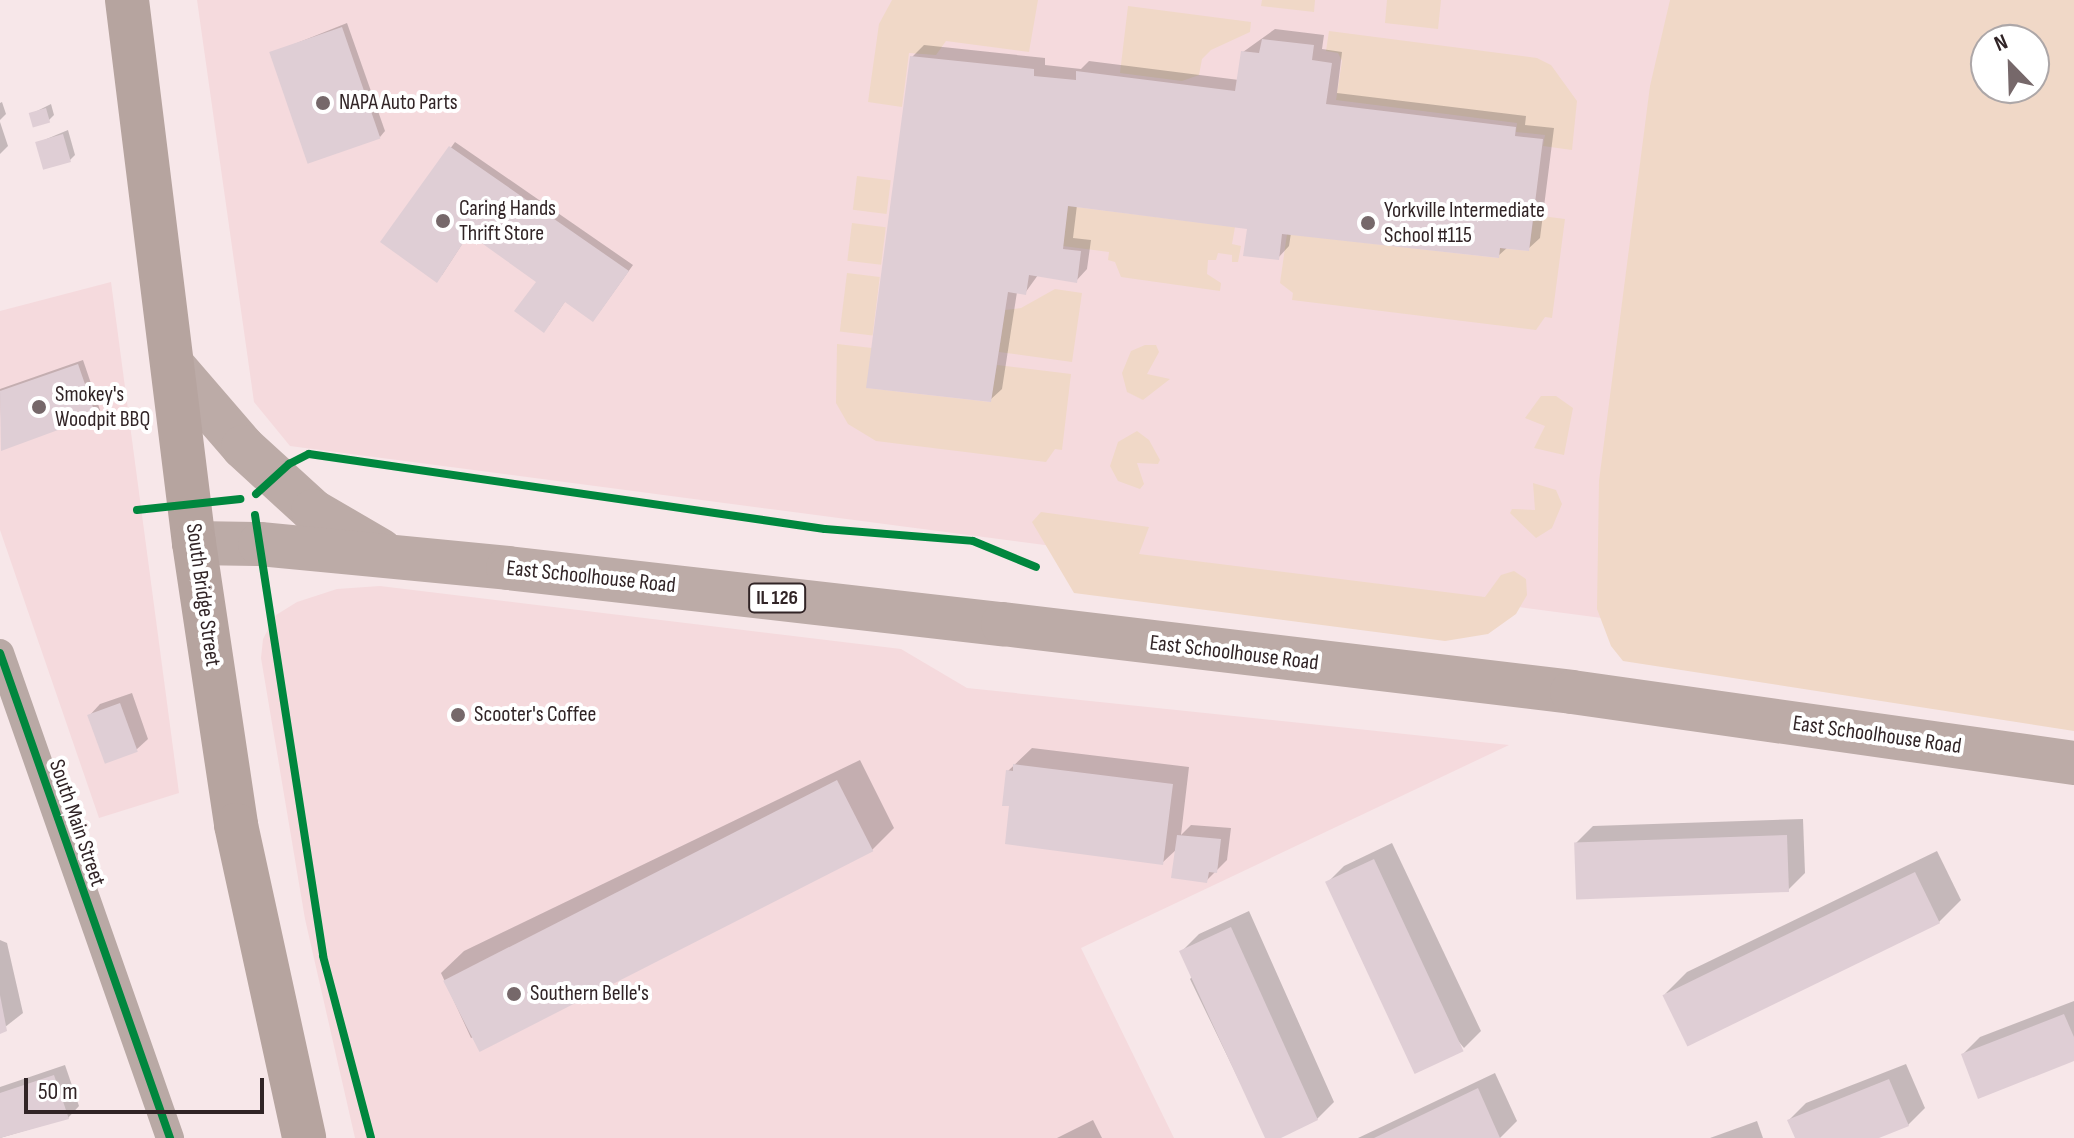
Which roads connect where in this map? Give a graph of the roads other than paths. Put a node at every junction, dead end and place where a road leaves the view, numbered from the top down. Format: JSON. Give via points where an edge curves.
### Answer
{"nodes":[{"id":1,"x":127,"y":0,"type":"edge"},
{"id":2,"x":174,"y":367,"type":"junction"},
{"id":3,"x":194,"y":543,"type":"junction"},
{"id":4,"x":393,"y":558,"type":"junction"},
{"id":5,"x":0,"y":653,"type":"edge"},
{"id":6,"x":2074,"y":763,"type":"edge"},
{"id":7,"x":170,"y":1138,"type":"edge"},
{"id":8,"x":304,"y":1138,"type":"edge"}],
"edges":[{"from":1,"to":2,"type":"highway","name":"South Bridge Street"},
{"from":2,"to":3,"type":"highway","name":"South Bridge Street"},
{"from":2,"to":4,"type":"main road","name":"East Schoolhouse Road","via":[[243,447],[313,511]]},
{"from":3,"to":4,"type":"main road","name":"East Schoolhouse Road"},
{"from":3,"to":8,"type":"highway","name":"South Bridge Street","via":[[236,825]]},
{"from":4,"to":6,"type":"main road","name":"East Schoolhouse Road","number":"IL 126","via":[[1572,692]]},
{"from":5,"to":7,"type":"street","name":"South Main Street"}]}
